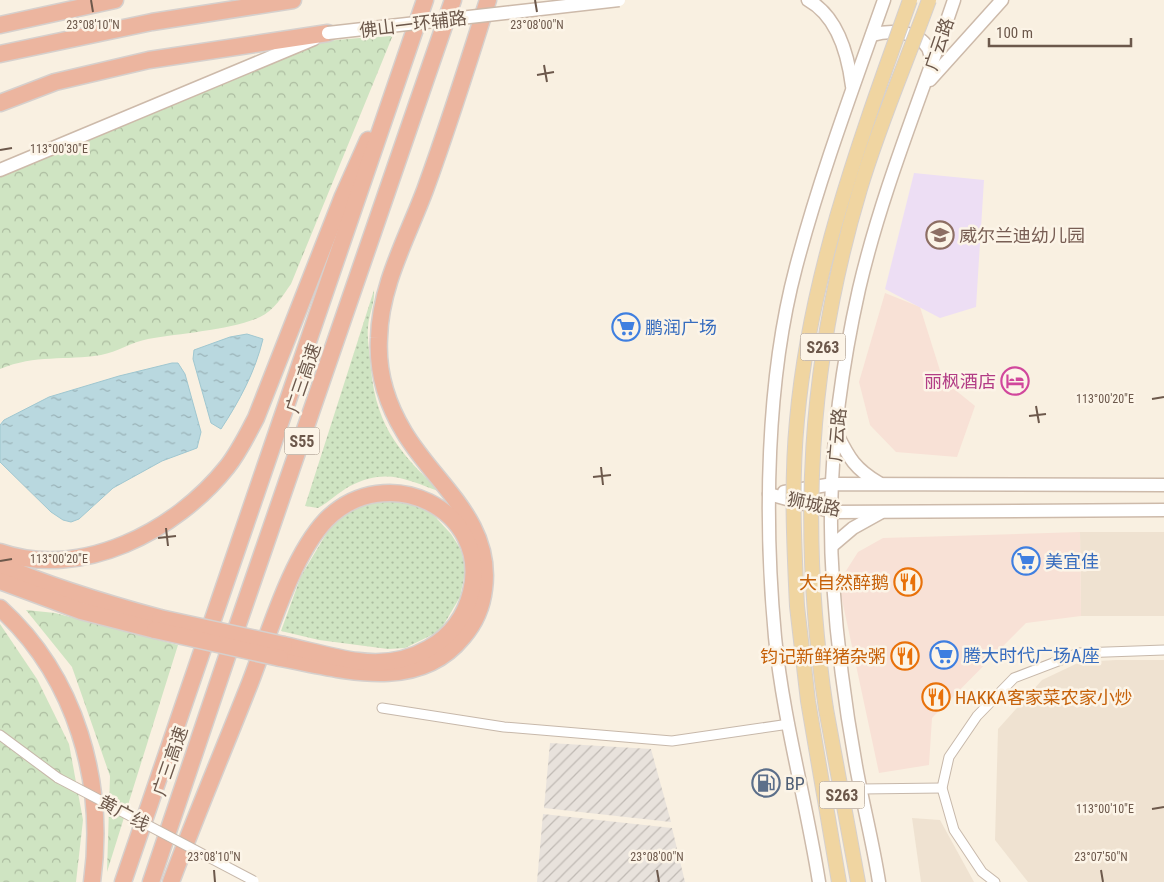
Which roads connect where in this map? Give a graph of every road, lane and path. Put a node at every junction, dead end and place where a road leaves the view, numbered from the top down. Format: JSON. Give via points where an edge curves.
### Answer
{"nodes":[{"id":1,"x":115,"y":0,"type":"edge"},
{"id":2,"x":293,"y":0,"type":"edge"},
{"id":3,"x":425,"y":0,"type":"edge"},
{"id":4,"x":453,"y":0,"type":"edge"},
{"id":5,"x":488,"y":0,"type":"edge"},
{"id":6,"x":618,"y":0,"type":"edge"},
{"id":7,"x":808,"y":0,"type":"edge"},
{"id":8,"x":884,"y":0,"type":"edge"},
{"id":9,"x":910,"y":0,"type":"edge"},
{"id":10,"x":929,"y":0,"type":"edge"},
{"id":11,"x":954,"y":0,"type":"edge"},
{"id":12,"x":1002,"y":0,"type":"edge"},
{"id":13,"x":0,"y":25,"type":"edge"},
{"id":14,"x":104,"y":32,"type":"junction"},
{"id":15,"x":328,"y":33,"type":"junction"},
{"id":16,"x":872,"y":35,"type":"junction"},
{"id":17,"x":0,"y":54,"type":"edge"},
{"id":18,"x":0,"y":61,"type":"edge"},
{"id":19,"x":403,"y":63,"type":"junction"},
{"id":20,"x":932,"y":64,"type":"junction"},
{"id":21,"x":55,"y":82,"type":"junction"},
{"id":22,"x":923,"y":87,"type":"junction"},
{"id":23,"x":853,"y":89,"type":"junction"},
{"id":24,"x":0,"y":91,"type":"edge"},
{"id":25,"x":0,"y":103,"type":"edge"},
{"id":26,"x":0,"y":170,"type":"edge"},
{"id":27,"x":836,"y":434,"type":"junction"},
{"id":28,"x":833,"y":484,"type":"junction"},
{"id":29,"x":881,"y":484,"type":"junction"},
{"id":30,"x":1164,"y":485,"type":"edge"},
{"id":31,"x":770,"y":494,"type":"junction"},
{"id":32,"x":1164,"y":510,"type":"edge"},
{"id":33,"x":833,"y":512,"type":"junction"},
{"id":34,"x":883,"y":512,"type":"junction"},
{"id":35,"x":833,"y":545,"type":"junction"},
{"id":36,"x":0,"y":552,"type":"edge"},
{"id":37,"x":0,"y":564,"type":"edge"},
{"id":38,"x":0,"y":581,"type":"edge"},
{"id":39,"x":0,"y":608,"type":"edge"},
{"id":40,"x":158,"y":624,"type":"junction"},
{"id":41,"x":1164,"y":650,"type":"edge"},
{"id":42,"x":282,"y":652,"type":"junction"},
{"id":43,"x":382,"y":708,"type":"dead end"},
{"id":44,"x":789,"y":724,"type":"junction"},
{"id":45,"x":0,"y":735,"type":"edge"},
{"id":46,"x":942,"y":788,"type":"junction"},
{"id":47,"x":861,"y":789,"type":"junction"},
{"id":48,"x":92,"y":882,"type":"edge"},
{"id":49,"x":123,"y":882,"type":"edge"},
{"id":50,"x":151,"y":882,"type":"edge"},
{"id":51,"x":171,"y":882,"type":"edge"},
{"id":52,"x":255,"y":882,"type":"edge"},
{"id":53,"x":819,"y":882,"type":"edge"},
{"id":54,"x":839,"y":882,"type":"edge"},
{"id":55,"x":858,"y":882,"type":"edge"},
{"id":56,"x":879,"y":882,"type":"edge"},
{"id":57,"x":995,"y":882,"type":"edge"}],
"edges":[{"from":1,"to":13,"type":"highway"},
{"from":2,"to":14,"type":"highway","via":[[195,14]]},
{"from":3,"to":19,"type":"highway","name":"广三高速","number":"S55"},
{"from":4,"to":50,"type":"highway","name":"广三高速","number":"S55"},
{"from":5,"to":42,"type":"highway","via":[[434,164],[394,268],[378,340],[382,378],[394,413],[415,449],[463,510],[478,537],[485,561],[483,598],[477,616],[457,645],[429,664],[409,670],[364,674]]},
{"from":6,"to":15,"type":"main road","name":"佛山一环辅路","bridge":true},
{"from":7,"to":23,"type":"main road","via":[[818,5],[834,28],[848,59]]},
{"from":8,"to":16,"type":"main road","number":"S263"},
{"from":9,"to":54,"type":"main road","number":"S263","bridge":true,"via":[[870,111],[830,239],[810,332],[796,436],[793,518],[796,606],[808,701]]},
{"from":10,"to":55,"type":"main road","name":"广云路","number":"S263","bridge":true,"via":[[860,188],[823,345],[813,436],[812,594],[826,709]]},
{"from":11,"to":20,"type":"main road","name":"广云路","number":"S263"},
{"from":12,"to":22,"type":"main road"},
{"from":14,"to":17,"type":"highway"},
{"from":14,"to":18,"type":"highway"},
{"from":15,"to":21,"type":"highway","via":[[149,60]]},
{"from":15,"to":26,"type":"main road","name":"佛山一环辅路"},
{"from":16,"to":20,"type":"main road","via":[[886,30],[910,34],[928,46]]},
{"from":16,"to":23,"type":"main road","number":"S263"},
{"from":19,"to":36,"type":"highway","via":[[342,196],[256,418],[227,467],[174,518],[134,540],[90,554],[45,560]]},
{"from":19,"to":49,"type":"highway","name":"广三高速","number":"S55"},
{"from":20,"to":22,"type":"main road","name":"广云路","number":"S263"},
{"from":21,"to":24,"type":"highway"},
{"from":21,"to":25,"type":"highway"},
{"from":22,"to":27,"type":"main road","name":"广云路","number":"S263","via":[[860,288],[845,359]]},
{"from":23,"to":31,"type":"main road","number":"S263","via":[[796,269],[773,407]]},
{"from":27,"to":28,"type":"main road","name":"广云路","number":"S263"},
{"from":27,"to":29,"type":"main road","via":[[852,463],[862,474]]},
{"from":28,"to":29,"type":"main road","name":"狮城路"},
{"from":28,"to":31,"type":"main road","name":"狮城路"},
{"from":28,"to":33,"type":"main road","name":"广云路","number":"S263"},
{"from":29,"to":30,"type":"main road","name":"狮城路"},
{"from":31,"to":33,"type":"main road","name":"狮城路"},
{"from":31,"to":44,"type":"main road","number":"S263","via":[[770,567],[775,638]]},
{"from":32,"to":34,"type":"main road","name":"狮城路"},
{"from":33,"to":34,"type":"main road","name":"狮城路"},
{"from":33,"to":35,"type":"main road","name":"广云路","number":"S263"},
{"from":34,"to":35,"type":"main road","via":[[853,528]]},
{"from":35,"to":47,"type":"main road","name":"广云路","number":"S263","via":[[833,580],[843,683]]},
{"from":37,"to":40,"type":"highway","via":[[34,580]]},
{"from":38,"to":40,"type":"highway","via":[[81,611]]},
{"from":39,"to":48,"type":"highway","via":[[31,638],[50,667],[74,714],[84,743],[96,833]]},
{"from":40,"to":42,"type":"highway","bridge":true},
{"from":41,"to":46,"type":"street","via":[[1079,653],[1014,678],[977,716],[949,758]]},
{"from":42,"to":51,"type":"highway","via":[[381,661],[408,657],[436,645],[461,618],[473,586],[473,566],[462,533],[441,509],[426,500],[394,492],[370,495],[340,507],[313,536],[283,597]]},
{"from":43,"to":44,"type":"street","via":[[504,727],[672,741]]},
{"from":44,"to":53,"type":"main road","number":"S263"},
{"from":45,"to":52,"type":"street","name":"黄广线","bridge":true,"via":[[58,778]]},
{"from":46,"to":47,"type":"street"},
{"from":46,"to":57,"type":"street","via":[[954,830],[982,872]]},
{"from":47,"to":56,"type":"main road","name":"广云路","number":"S263"}]}
